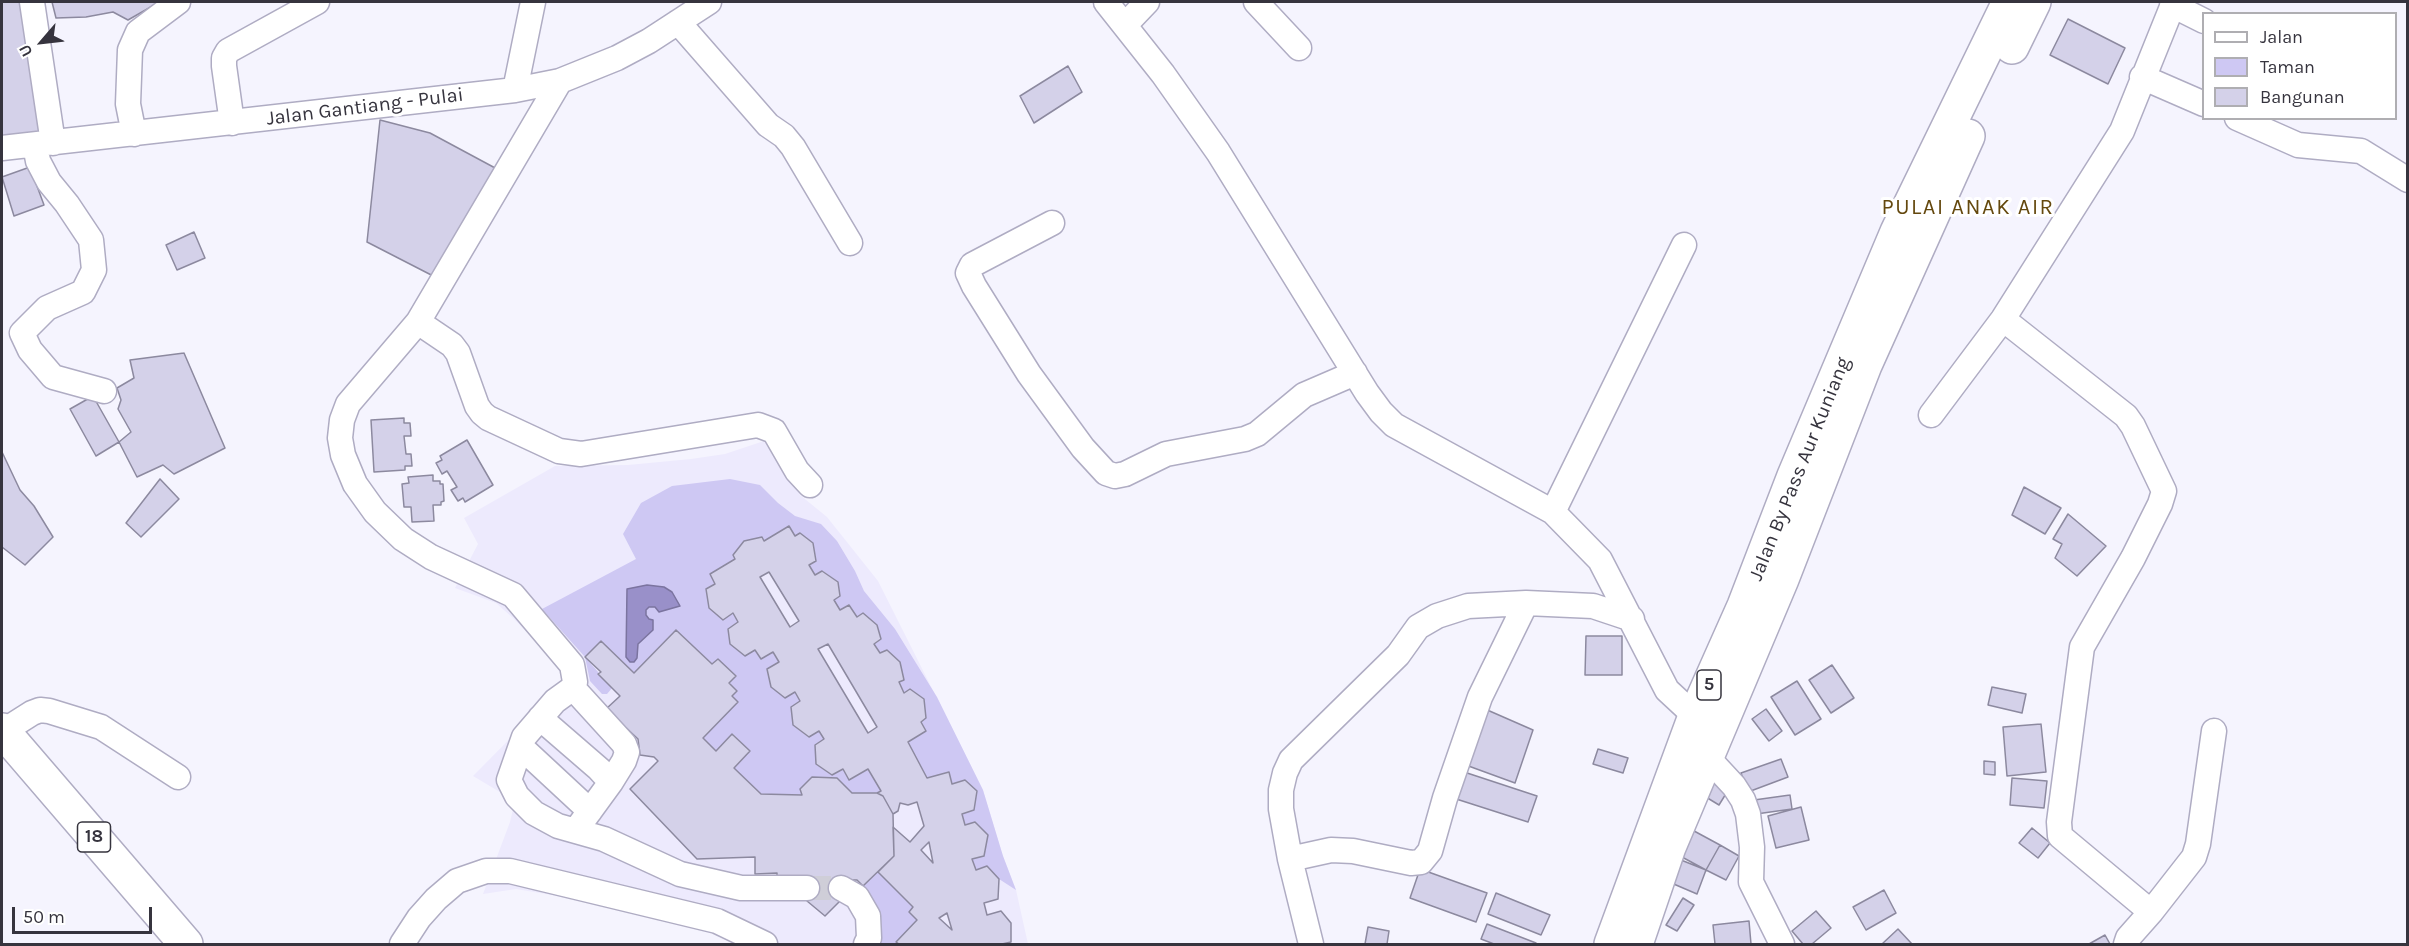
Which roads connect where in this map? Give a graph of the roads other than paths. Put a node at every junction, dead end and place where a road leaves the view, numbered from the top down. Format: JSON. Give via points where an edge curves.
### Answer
{"nodes":[{"id":1,"x":32,"y":2,"type":"edge"},
{"id":2,"x":178,"y":2,"type":"edge"},
{"id":3,"x":317,"y":2,"type":"edge"},
{"id":4,"x":533,"y":2,"type":"edge"},
{"id":5,"x":709,"y":2,"type":"edge"},
{"id":6,"x":1106,"y":2,"type":"edge"},
{"id":7,"x":1147,"y":2,"type":"edge"},
{"id":8,"x":1256,"y":2,"type":"edge"},
{"id":9,"x":2009,"y":2,"type":"edge"},
{"id":10,"x":2034,"y":2,"type":"edge"},
{"id":11,"x":2173,"y":3,"type":"edge"},
{"id":12,"x":2202,"y":20,"type":"edge"},
{"id":13,"x":678,"y":22,"type":"junction"},
{"id":14,"x":1125,"y":25,"type":"junction"},
{"id":15,"x":1299,"y":48,"type":"dead end"},
{"id":16,"x":2142,"y":77,"type":"junction"},
{"id":17,"x":560,"y":81,"type":"junction"},
{"id":18,"x":515,"y":90,"type":"junction"},
{"id":19,"x":2202,"y":103,"type":"edge"},
{"id":20,"x":2242,"y":120,"type":"edge"},
{"id":21,"x":232,"y":123,"type":"junction"},
{"id":22,"x":134,"y":134,"type":"junction"},
{"id":23,"x":44,"y":144,"type":"junction"},
{"id":24,"x":2,"y":148,"type":"edge"},
{"id":25,"x":2408,"y":180,"type":"edge"},
{"id":26,"x":1052,"y":223,"type":"dead end"},
{"id":27,"x":850,"y":243,"type":"dead end"},
{"id":28,"x":1684,"y":245,"type":"dead end"},
{"id":29,"x":2003,"y":319,"type":"junction"},
{"id":30,"x":418,"y":322,"type":"junction"},
{"id":31,"x":1355,"y":373,"type":"junction"},
{"id":32,"x":104,"y":391,"type":"dead end"},
{"id":33,"x":1931,"y":415,"type":"dead end"},
{"id":34,"x":1827,"y":431,"type":"junction"},
{"id":35,"x":1806,"y":482,"type":"junction"},
{"id":36,"x":810,"y":485,"type":"dead end"},
{"id":37,"x":1553,"y":512,"type":"junction"},
{"id":38,"x":1526,"y":603,"type":"junction"},
{"id":39,"x":1632,"y":619,"type":"junction"},
{"id":40,"x":573,"y":688,"type":"junction"},
{"id":41,"x":1695,"y":716,"type":"junction"},
{"id":42,"x":540,"y":718,"type":"junction"},
{"id":43,"x":2,"y":731,"type":"edge"},
{"id":44,"x":2214,"y":731,"type":"dead end"},
{"id":45,"x":520,"y":747,"type":"junction"},
{"id":46,"x":1708,"y":758,"type":"junction"},
{"id":47,"x":178,"y":777,"type":"dead end"},
{"id":48,"x":611,"y":782,"type":"junction"},
{"id":49,"x":583,"y":820,"type":"junction"},
{"id":50,"x":1290,"y":859,"type":"junction"},
{"id":51,"x":807,"y":888,"type":"tunnel mouth"},
{"id":52,"x":841,"y":888,"type":"tunnel mouth"},
{"id":53,"x":2151,"y":912,"type":"junction"},
{"id":54,"x":186,"y":945,"type":"edge"},
{"id":55,"x":402,"y":945,"type":"edge"},
{"id":56,"x":765,"y":945,"type":"edge"},
{"id":57,"x":866,"y":945,"type":"edge"},
{"id":58,"x":1311,"y":945,"type":"edge"},
{"id":59,"x":1611,"y":945,"type":"edge"},
{"id":60,"x":1636,"y":945,"type":"edge"},
{"id":61,"x":1782,"y":945,"type":"edge"},
{"id":62,"x":2126,"y":945,"type":"edge"}],
"edges":[{"from":1,"to":23,"type":"street"},
{"from":2,"to":22,"type":"street","via":[[138,33],[130,50],[128,104]]},
{"from":3,"to":21,"type":"street","via":[[228,51],[224,66]]},
{"from":4,"to":18,"type":"street"},
{"from":5,"to":13,"type":"street","name":"Jalan Gantiang - Pulai"},
{"from":6,"to":14,"type":"street"},
{"from":7,"to":14,"type":"street"},
{"from":8,"to":15,"type":"street"},
{"from":9,"to":34,"type":"highway","name":"Jalan By Pass Aur Kuniang","via":[[1897,232]]},
{"from":10,"to":34,"type":"highway","name":"Jalan By Pass Aur Kuniang","via":[[1971,130],[1865,365]]},
{"from":11,"to":12,"type":"street"},
{"from":11,"to":16,"type":"street"},
{"from":13,"to":17,"type":"street","name":"Jalan Gantiang - Pulai","via":[[617,58]]},
{"from":13,"to":27,"type":"street","via":[[768,125],[793,147]]},
{"from":14,"to":31,"type":"street","via":[[1218,152]]},
{"from":16,"to":19,"type":"street"},
{"from":16,"to":29,"type":"street","via":[[2122,131]]},
{"from":17,"to":18,"type":"street","name":"Jalan Gantiang - Pulai"},
{"from":17,"to":30,"type":"street"},
{"from":18,"to":21,"type":"street","name":"Jalan Gantiang - Pulai"},
{"from":20,"to":25,"type":"street","via":[[2298,145],[2361,151]]},
{"from":21,"to":22,"type":"street","name":"Jalan Gantiang - Pulai"},
{"from":22,"to":23,"type":"street","name":"Jalan Gantiang - Pulai"},
{"from":23,"to":24,"type":"street","name":"Jalan Gantiang - Pulai"},
{"from":23,"to":32,"type":"street","via":[[38,161],[91,240],[93,270],[83,292],[48,308],[22,333],[30,350],[53,377]]},
{"from":26,"to":31,"type":"street","via":[[972,265],[968,273],[1029,374],[1106,473],[1125,474],[1166,454],[1257,434],[1304,394]]},
{"from":28,"to":37,"type":"street"},
{"from":29,"to":33,"type":"street"},
{"from":29,"to":53,"type":"street","via":[[2126,416],[2164,491],[2133,558],[2082,646],[2059,822],[2060,836]]},
{"from":30,"to":36,"type":"street","via":[[458,352],[482,413],[559,452],[581,454],[759,425],[774,431],[797,471]]},
{"from":30,"to":40,"type":"street","via":[[348,404],[340,438],[343,455],[355,483],[375,512],[403,539],[430,557],[513,596],[572,665]]},
{"from":31,"to":37,"type":"street","via":[[1394,425]]},
{"from":34,"to":35,"type":"highway","name":"Jalan By Pass Aur Kuniang","number":"5"},
{"from":35,"to":41,"type":"highway","name":"Jalan By Pass Aur Kuniang","number":"5"},
{"from":35,"to":46,"type":"highway","name":"Jalan By Pass Aur Kuniang","number":"5"},
{"from":37,"to":39,"type":"street","via":[[1600,560]]},
{"from":38,"to":39,"type":"street","via":[[1593,606]]},
{"from":38,"to":50,"type":"street","via":[[1468,606],[1418,627],[1398,656],[1291,760],[1281,790]]},
{"from":38,"to":50,"type":"street","via":[[1480,697],[1444,798],[1430,852],[1421,862],[1411,864],[1331,850]]},
{"from":39,"to":41,"type":"street","via":[[1667,690]]},
{"from":40,"to":42,"type":"street"},
{"from":40,"to":48,"type":"street","via":[[624,744],[624,761]]},
{"from":41,"to":59,"type":"highway","name":"Jalan By Pass Aur Kuniang","number":"5"},
{"from":42,"to":45,"type":"street"},
{"from":42,"to":48,"type":"street"},
{"from":43,"to":47,"type":"street","via":[[32,713],[49,711],[111,732]]},
{"from":43,"to":54,"type":"highway","number":"18"},
{"from":44,"to":53,"type":"street","via":[[2194,857]]},
{"from":45,"to":49,"type":"street"},
{"from":45,"to":49,"type":"street","via":[[509,780],[517,796],[534,813],[558,826]]},
{"from":46,"to":60,"type":"highway","name":"Jalan By Pass Aur Kuniang","number":"5","via":[[1669,847]]},
{"from":46,"to":61,"type":"street","via":[[1743,800],[1752,846],[1750,882]]},
{"from":48,"to":49,"type":"street"},
{"from":49,"to":51,"type":"street","via":[[604,839],[680,874],[741,888]]},
{"from":50,"to":58,"type":"street"},
{"from":52,"to":57,"type":"street","via":[[857,897],[868,916]]},
{"from":53,"to":62,"type":"street"},
{"from":55,"to":56,"type":"street","via":[[419,918],[450,887],[486,871],[510,871],[717,921]]}]}
